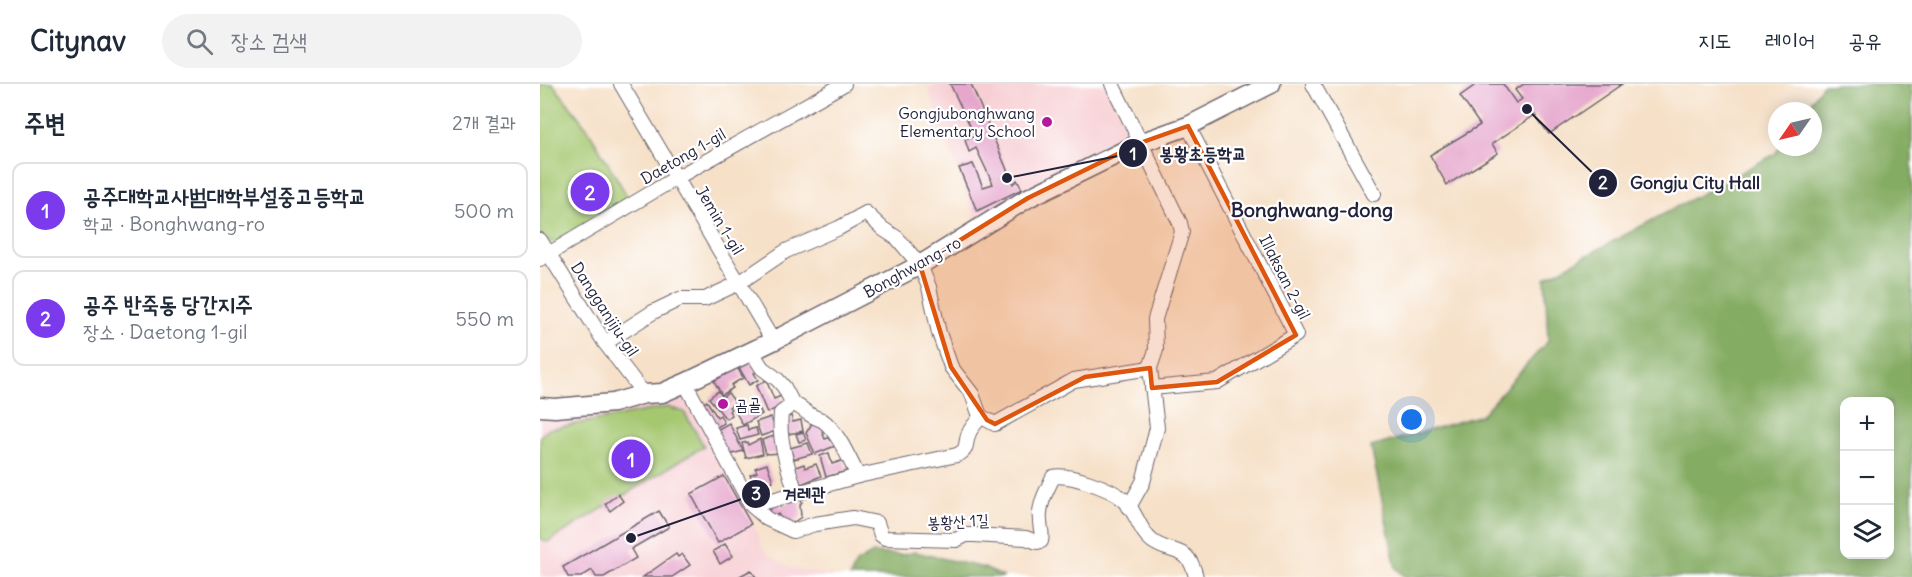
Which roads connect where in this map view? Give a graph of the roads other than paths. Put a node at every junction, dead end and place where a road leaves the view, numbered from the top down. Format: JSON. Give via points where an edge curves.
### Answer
{"nodes":[{"id":1,"x":621,"y":84,"type":"edge"},
{"id":2,"x":844,"y":84,"type":"edge"},
{"id":3,"x":1112,"y":84,"type":"edge"},
{"id":4,"x":1271,"y":84,"type":"edge"},
{"id":5,"x":1313,"y":84,"type":"edge"},
{"id":6,"x":1188,"y":126,"type":"junction"},
{"id":7,"x":1140,"y":143,"type":"junction"},
{"id":8,"x":676,"y":178,"type":"junction"},
{"id":9,"x":1374,"y":194,"type":"dead end"},
{"id":10,"x":540,"y":240,"type":"edge"},
{"id":11,"x":545,"y":257,"type":"edge"},
{"id":12,"x":920,"y":265,"type":"junction"},
{"id":13,"x":739,"y":283,"type":"junction"},
{"id":14,"x":773,"y":341,"type":"junction"},
{"id":15,"x":606,"y":343,"type":"junction"},
{"id":16,"x":752,"y":352,"type":"junction"},
{"id":17,"x":1150,"y":368,"type":"junction"},
{"id":18,"x":685,"y":383,"type":"junction"},
{"id":19,"x":1152,"y":388,"type":"junction"},
{"id":20,"x":644,"y":394,"type":"junction"},
{"id":21,"x":793,"y":404,"type":"junction"},
{"id":22,"x":540,"y":407,"type":"edge"},
{"id":23,"x":980,"y":416,"type":"junction"},
{"id":24,"x":858,"y":476,"type":"junction"},
{"id":25,"x":796,"y":493,"type":"junction"},
{"id":26,"x":748,"y":499,"type":"junction"},
{"id":27,"x":1128,"y":507,"type":"junction"},
{"id":28,"x":1196,"y":577,"type":"edge"}],
"edges":[{"from":1,"to":8,"type":"street","name":"Jemin 1-gil"},
{"from":2,"to":8,"type":"street","name":"Daetong 1-gil"},
{"from":3,"to":7,"type":"street"},
{"from":4,"to":6,"type":"main road","name":"Bonghwang-ro"},
{"from":5,"to":9,"type":"street"},
{"from":6,"to":7,"type":"main road","name":"Bonghwang-ro"},
{"from":6,"to":19,"type":"street","name":"Illaksan 2-gil","via":[[1296,335],[1217,382]]},
{"from":7,"to":12,"type":"main road","name":"Bonghwang-ro","via":[[1028,198]]},
{"from":7,"to":17,"type":"street","via":[[1182,232],[1157,310],[1156,350]]},
{"from":8,"to":11,"type":"street","name":"Daetong 1-gil"},
{"from":8,"to":13,"type":"street","name":"Jemin 1-gil"},
{"from":10,"to":11,"type":"street","name":"Dangganjiju-gil"},
{"from":11,"to":15,"type":"street","name":"Dangganjiju-gil"},
{"from":12,"to":13,"type":"street","via":[[897,238],[866,213],[786,251]]},
{"from":12,"to":14,"type":"main road","name":"Bonghwang-ro"},
{"from":12,"to":23,"type":"street","via":[[951,367],[972,394]]},
{"from":13,"to":14,"type":"street","name":"Jemin 1-gil"},
{"from":13,"to":15,"type":"street","via":[[705,299],[680,299]]},
{"from":14,"to":16,"type":"main road","name":"Bonghwang-ro"},
{"from":15,"to":20,"type":"street","name":"Dangganjiju-gil"},
{"from":16,"to":18,"type":"main road","name":"Bonghwang-ro"},
{"from":16,"to":21,"type":"street","via":[[762,368],[784,387]]},
{"from":17,"to":19,"type":"street"},
{"from":17,"to":23,"type":"street","via":[[1074,380],[995,423]]},
{"from":18,"to":20,"type":"main road","name":"Bonghwang-ro","via":[[662,393]]},
{"from":18,"to":26,"type":"street"},
{"from":19,"to":27,"type":"street","via":[[1157,428],[1143,482]]},
{"from":20,"to":22,"type":"main road","name":"Bonghwang-ro","via":[[613,403]]},
{"from":21,"to":24,"type":"street","via":[[827,425]]},
{"from":21,"to":25,"type":"street","via":[[781,413],[780,420],[785,461]]},
{"from":23,"to":24,"type":"street","via":[[969,433],[964,452]]},
{"from":24,"to":25,"type":"street"},
{"from":25,"to":26,"type":"street","via":[[769,501]]},
{"from":26,"to":27,"type":"street","name":"봉황산 1길","via":[[761,515],[793,531],[852,518],[877,523],[885,538],[921,540],[956,540],[974,535],[1041,541],[1043,498],[1056,475],[1094,485],[1124,500]]},
{"from":27,"to":28,"type":"street","via":[[1152,542],[1178,550],[1189,560]]}]}
